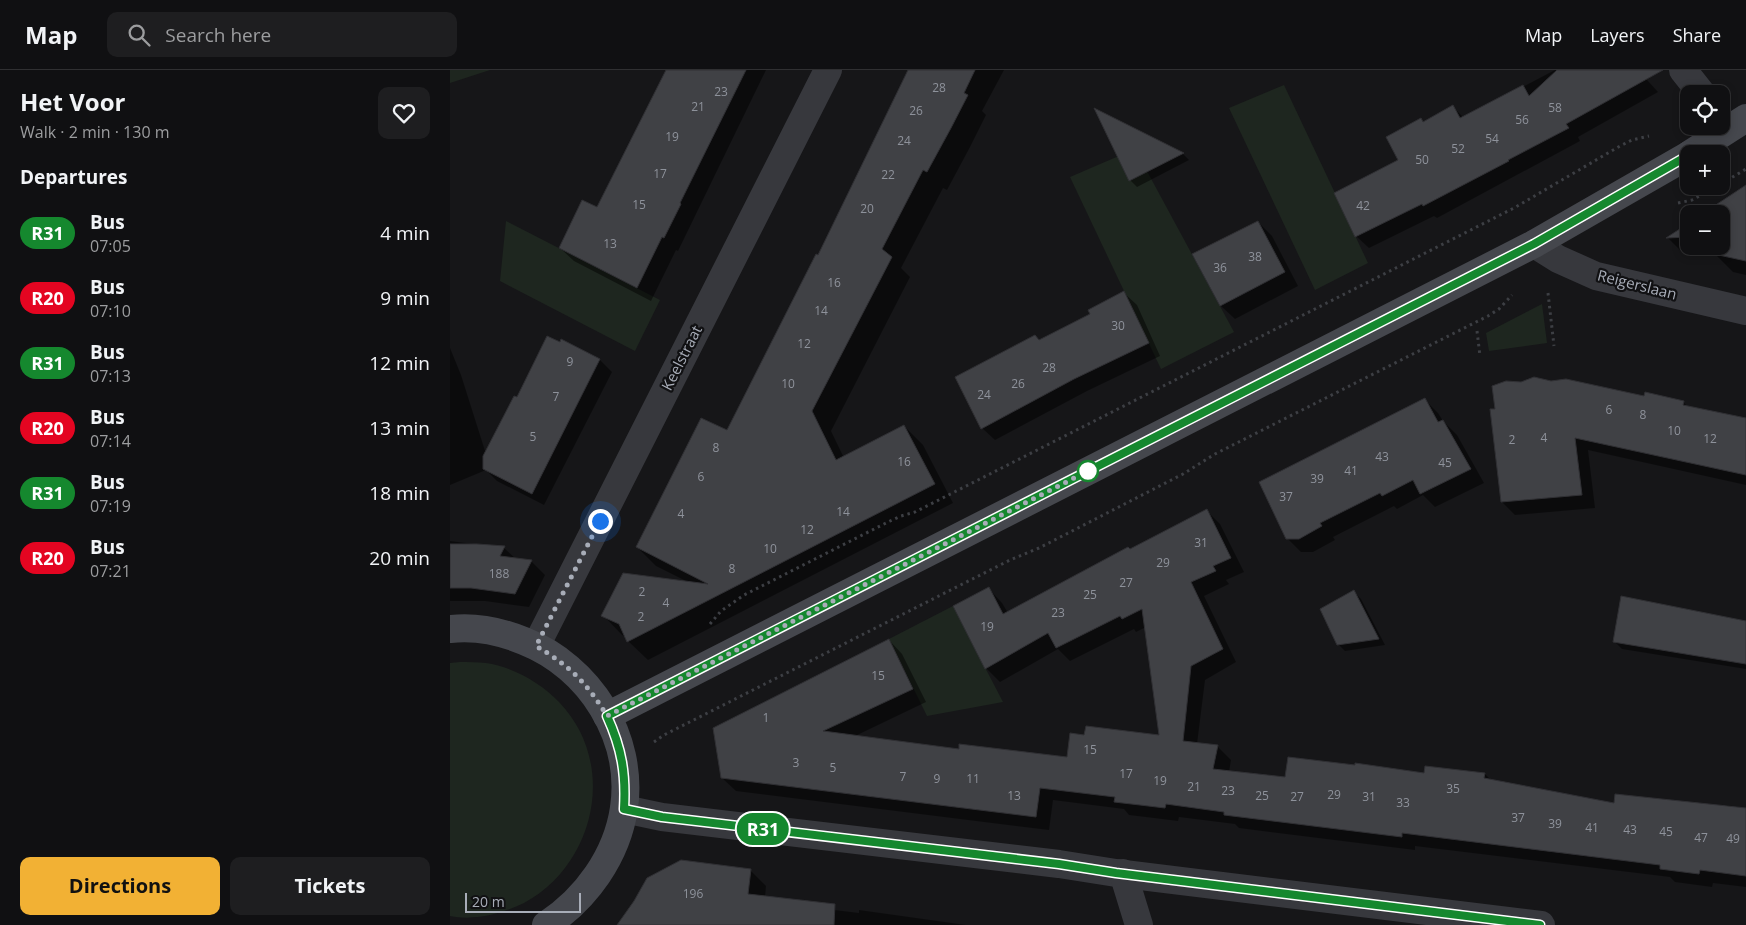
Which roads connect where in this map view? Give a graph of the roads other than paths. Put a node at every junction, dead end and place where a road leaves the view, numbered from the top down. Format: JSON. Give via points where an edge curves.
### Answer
{"nodes":[{"id":1,"x":828,"y":70,"type":"edge"},
{"id":2,"x":1683,"y":70,"type":"edge"},
{"id":3,"x":1695,"y":85,"type":"edge"},
{"id":4,"x":1732,"y":121,"type":"edge"},
{"id":5,"x":1701,"y":145,"type":"edge"},
{"id":6,"x":1680,"y":159,"type":"edge"},
{"id":7,"x":1534,"y":244,"type":"junction"},
{"id":8,"x":1746,"y":311,"type":"edge"},
{"id":9,"x":450,"y":629,"type":"edge"},
{"id":10,"x":536,"y":646,"type":"junction"},
{"id":11,"x":607,"y":716,"type":"junction"},
{"id":12,"x":624,"y":809,"type":"junction"},
{"id":13,"x":1123,"y":873,"type":"junction"},
{"id":14,"x":546,"y":925,"type":"edge"},
{"id":15,"x":1139,"y":925,"type":"edge"},
{"id":16,"x":1541,"y":925,"type":"edge"}],
"edges":[{"from":1,"to":10,"type":"street","name":"Keelstraat"},
{"from":2,"to":3,"type":"street"},
{"from":4,"to":5,"type":"street"},
{"from":6,"to":7,"type":"street"},
{"from":7,"to":8,"type":"street","name":"Reigerslaan","via":[[1596,276]]},
{"from":7,"to":11,"type":"street"},
{"from":9,"to":10,"type":"street","via":[[490,630]]},
{"from":10,"to":11,"type":"street","via":[[559,659],[579,677]]},
{"from":11,"to":12,"type":"street","via":[[620,748],[624,769]]},
{"from":12,"to":13,"type":"street","via":[[662,817]]},
{"from":12,"to":14,"type":"street","via":[[616,841],[584,895]]},
{"from":13,"to":15,"type":"street"},
{"from":13,"to":16,"type":"street"}]}
